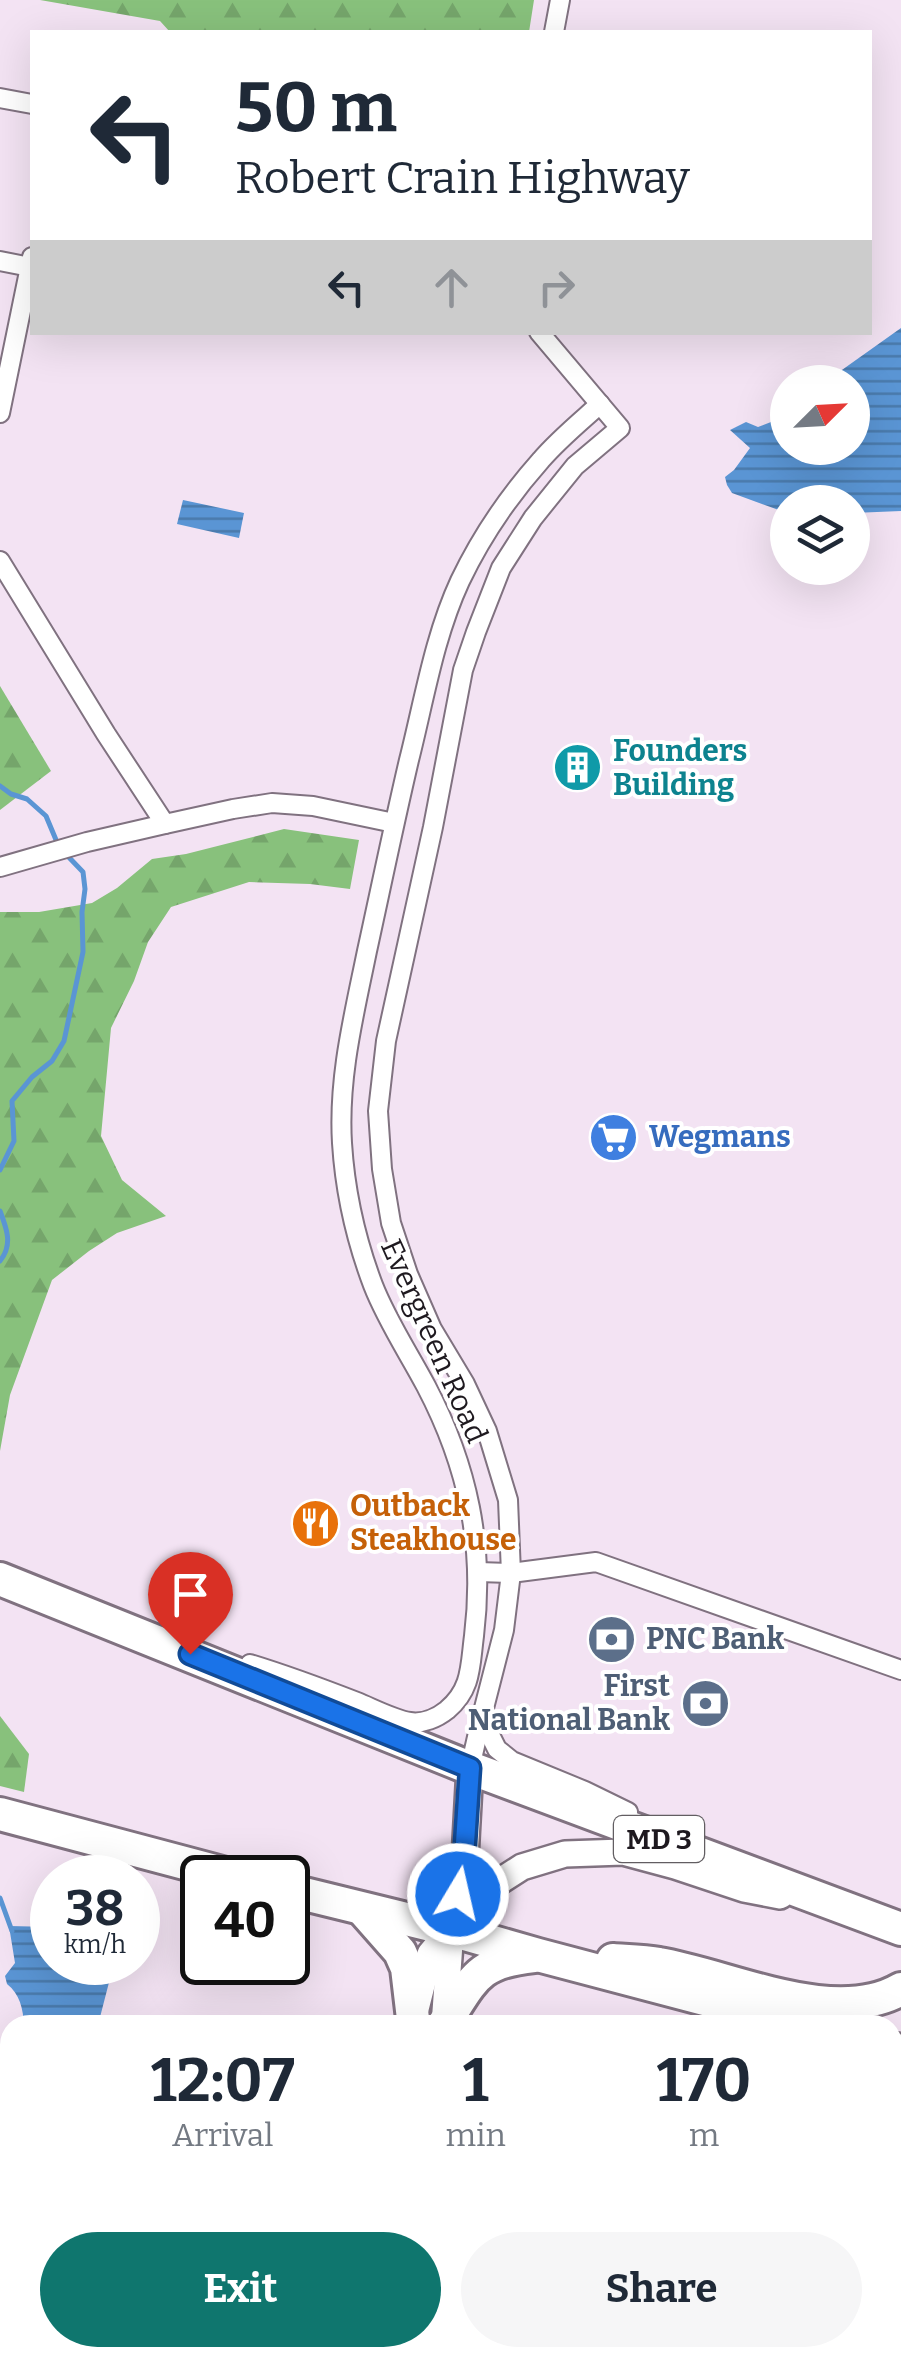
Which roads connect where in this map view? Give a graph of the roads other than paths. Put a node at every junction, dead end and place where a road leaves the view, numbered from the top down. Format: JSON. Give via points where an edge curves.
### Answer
{"nodes":[{"id":1,"x":560,"y":0,"type":"edge"},
{"id":2,"x":554,"y":30,"type":"edge"},
{"id":3,"x":0,"y":98,"type":"edge"},
{"id":4,"x":30,"y":104,"type":"edge"},
{"id":5,"x":0,"y":261,"type":"edge"},
{"id":6,"x":30,"y":262,"type":"edge"},
{"id":7,"x":30,"y":267,"type":"edge"},
{"id":8,"x":542,"y":335,"type":"edge"},
{"id":9,"x":600,"y":404,"type":"junction"},
{"id":10,"x":0,"y":413,"type":"edge"},
{"id":11,"x":0,"y":561,"type":"edge"},
{"id":12,"x":394,"y":823,"type":"junction"},
{"id":13,"x":165,"y":824,"type":"junction"},
{"id":14,"x":0,"y":866,"type":"edge"},
{"id":15,"x":478,"y":1572,"type":"junction"},
{"id":16,"x":511,"y":1573,"type":"junction"},
{"id":17,"x":0,"y":1579,"type":"edge"},
{"id":18,"x":120,"y":1626,"type":"junction"},
{"id":19,"x":901,"y":1670,"type":"edge"},
{"id":20,"x":483,"y":1712,"type":"junction"},
{"id":21,"x":470,"y":1768,"type":"junction"},
{"id":22,"x":0,"y":1814,"type":"edge"},
{"id":23,"x":180,"y":1862,"type":"edge"},
{"id":24,"x":777,"y":1884,"type":"junction"},
{"id":25,"x":310,"y":1896,"type":"edge"},
{"id":26,"x":363,"y":1910,"type":"junction"},
{"id":27,"x":848,"y":1910,"type":"junction"},
{"id":28,"x":901,"y":1914,"type":"edge"},
{"id":29,"x":901,"y":1929,"type":"edge"},
{"id":30,"x":451,"y":1930,"type":"junction"},
{"id":31,"x":538,"y":1955,"type":"junction"},
{"id":32,"x":901,"y":1989,"type":"edge"},
{"id":33,"x":425,"y":2015,"type":"edge"},
{"id":34,"x":428,"y":2015,"type":"edge"},
{"id":35,"x":437,"y":2015,"type":"edge"},
{"id":36,"x":765,"y":2015,"type":"edge"}],
"edges":[{"from":1,"to":2,"type":"street"},
{"from":3,"to":4,"type":"street"},
{"from":5,"to":6,"type":"street"},
{"from":7,"to":10,"type":"street"},
{"from":8,"to":9,"type":"street","name":"Evergreen Road"},
{"from":9,"to":12,"type":"street","name":"Evergreen Road","via":[[542,458],[495,518],[459,583]]},
{"from":9,"to":16,"type":"street","name":"Evergreen Road","via":[[620,428],[575,466],[533,518],[501,568],[463,670],[386,1041],[378,1110],[391,1223],[432,1329],[488,1430],[508,1500]]},
{"from":11,"to":13,"type":"street"},
{"from":12,"to":13,"type":"street","via":[[272,803]]},
{"from":12,"to":15,"type":"street","name":"Evergreen Road","via":[[344,1060],[342,1144],[352,1214],[373,1286],[462,1469]]},
{"from":13,"to":14,"type":"street"},
{"from":15,"to":16,"type":"street"},
{"from":15,"to":18,"type":"street","name":"Evergreen Road","via":[[464,1692],[432,1720],[409,1722],[296,1678]]},
{"from":16,"to":19,"type":"street","via":[[596,1562]]},
{"from":16,"to":20,"type":"street","name":"Evergreen Road"},
{"from":17,"to":18,"type":"highway","number":"MD 3"},
{"from":18,"to":21,"type":"highway","number":"MD 3"},
{"from":20,"to":21,"type":"street","name":"Evergreen Road"},
{"from":20,"to":24,"type":"street","via":[[497,1748],[512,1761]]},
{"from":21,"to":24,"type":"highway","number":"MD 3"},
{"from":21,"to":30,"type":"street"},
{"from":22,"to":23,"type":"highway"},
{"from":24,"to":27,"type":"highway","number":"MD 3"},
{"from":25,"to":26,"type":"highway"},
{"from":26,"to":30,"type":"highway"},
{"from":26,"to":33,"type":"highway","via":[[400,1952]]},
{"from":27,"to":28,"type":"highway"},
{"from":27,"to":29,"type":"highway","number":"MD 3"},
{"from":27,"to":30,"type":"street","via":[[744,1889],[623,1852],[565,1854],[522,1867],[480,1894]]},
{"from":30,"to":31,"type":"highway"},
{"from":30,"to":34,"type":"street","via":[[430,1954]]},
{"from":31,"to":32,"type":"highway","via":[[658,1963],[826,2004],[860,2003]]},
{"from":31,"to":35,"type":"highway","via":[[488,1967]]},
{"from":31,"to":36,"type":"highway"}]}
